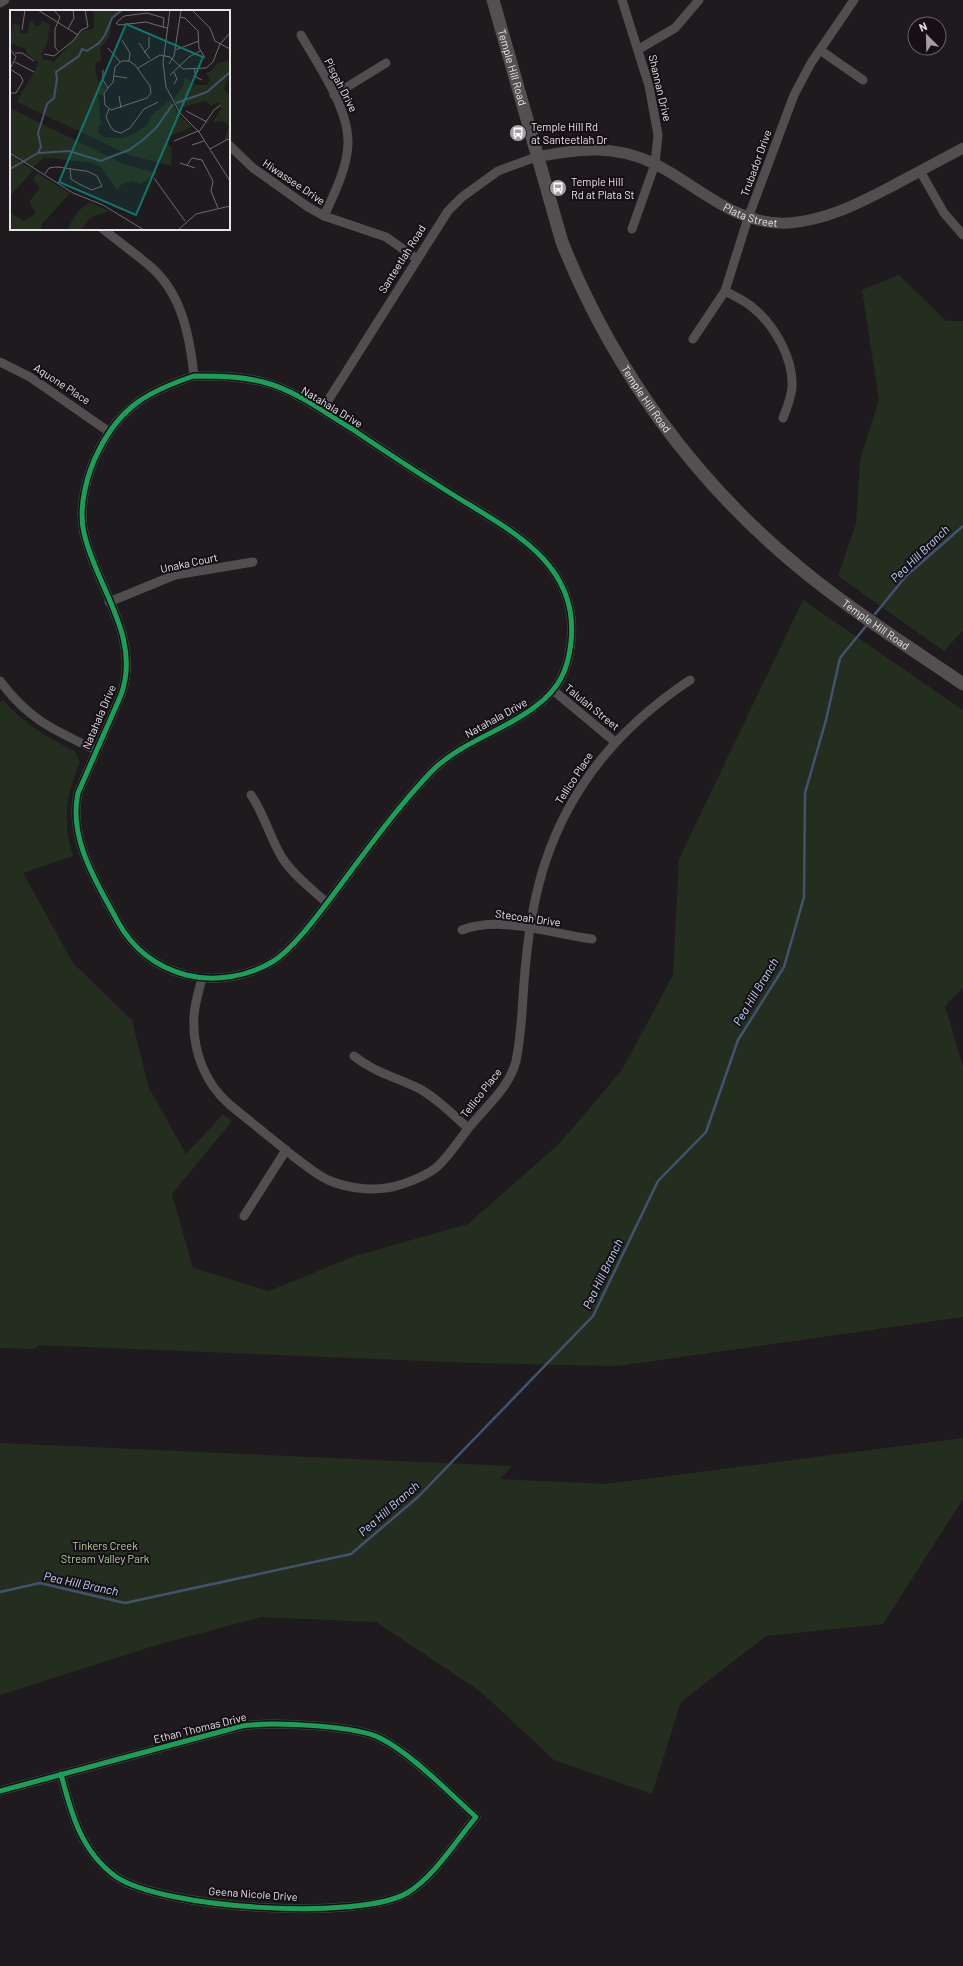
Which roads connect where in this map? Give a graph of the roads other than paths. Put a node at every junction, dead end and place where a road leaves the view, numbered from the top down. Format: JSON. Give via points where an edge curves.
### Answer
{"nodes":[{"id":1,"x":5,"y":0,"type":"edge"},
{"id":2,"x":493,"y":0,"type":"edge"},
{"id":3,"x":622,"y":0,"type":"edge"},
{"id":4,"x":699,"y":0,"type":"edge"},
{"id":5,"x":854,"y":0,"type":"edge"},
{"id":6,"x":0,"y":3,"type":"edge"},
{"id":7,"x":301,"y":35,"type":"dead end"},
{"id":8,"x":639,"y":49,"type":"junction"},
{"id":9,"x":820,"y":50,"type":"junction"},
{"id":10,"x":386,"y":63,"type":"dead end"},
{"id":11,"x":863,"y":80,"type":"dead end"},
{"id":12,"x":334,"y":95,"type":"junction"},
{"id":13,"x":230,"y":146,"type":"edge"},
{"id":14,"x":963,"y":148,"type":"edge"},
{"id":15,"x":536,"y":157,"type":"junction"},
{"id":16,"x":655,"y":164,"type":"junction"},
{"id":17,"x":920,"y":170,"type":"junction"},
{"id":18,"x":324,"y":216,"type":"junction"},
{"id":19,"x":748,"y":218,"type":"junction"},
{"id":20,"x":632,"y":229,"type":"dead end"},
{"id":21,"x":104,"y":230,"type":"edge"},
{"id":22,"x":963,"y":236,"type":"edge"},
{"id":23,"x":417,"y":259,"type":"junction"},
{"id":24,"x":725,"y":291,"type":"junction"},
{"id":25,"x":693,"y":339,"type":"dead end"},
{"id":26,"x":0,"y":362,"type":"edge"},
{"id":27,"x":194,"y":376,"type":"junction"},
{"id":28,"x":322,"y":410,"type":"junction"},
{"id":29,"x":783,"y":418,"type":"dead end"},
{"id":30,"x":108,"y":431,"type":"junction"},
{"id":31,"x":253,"y":562,"type":"dead end"},
{"id":32,"x":110,"y":602,"type":"junction"},
{"id":33,"x":690,"y":680,"type":"dead end"},
{"id":34,"x":0,"y":681,"type":"edge"},
{"id":35,"x":963,"y":684,"type":"edge"},
{"id":36,"x":554,"y":691,"type":"junction"},
{"id":37,"x":614,"y":741,"type":"junction"},
{"id":38,"x":96,"y":750,"type":"junction"},
{"id":39,"x":252,"y":795,"type":"dead end"},
{"id":40,"x":327,"y":903,"type":"junction"},
{"id":41,"x":530,"y":928,"type":"junction"},
{"id":42,"x":462,"y":930,"type":"dead end"},
{"id":43,"x":592,"y":939,"type":"dead end"},
{"id":44,"x":202,"y":978,"type":"junction"},
{"id":45,"x":354,"y":1056,"type":"dead end"},
{"id":46,"x":468,"y":1128,"type":"junction"},
{"id":47,"x":286,"y":1150,"type":"junction"},
{"id":48,"x":244,"y":1216,"type":"dead end"},
{"id":49,"x":61,"y":1774,"type":"junction"},
{"id":50,"x":0,"y":1791,"type":"edge"},
{"id":51,"x":476,"y":1817,"type":"joint"}],
"edges":[{"from":1,"to":6,"type":"street"},
{"from":2,"to":15,"type":"main road","name":"Temple Hill Road"},
{"from":3,"to":8,"type":"street","name":"Shannan Drive"},
{"from":4,"to":8,"type":"street","via":[[675,28]]},
{"from":5,"to":9,"type":"street","name":"Trubador Drive"},
{"from":7,"to":12,"type":"street","name":"Pisgah Drive"},
{"from":8,"to":16,"type":"street","name":"Shannan Drive","via":[[657,120]]},
{"from":9,"to":11,"type":"street"},
{"from":9,"to":19,"type":"street","name":"Trubador Drive","via":[[794,95]]},
{"from":10,"to":12,"type":"street"},
{"from":12,"to":18,"type":"street","name":"Pisgah Drive","via":[[346,124],[348,145],[340,177]]},
{"from":13,"to":18,"type":"street","name":"Hiwassee Drive","via":[[241,158],[274,183]]},
{"from":14,"to":17,"type":"street","name":"Plata Street"},
{"from":15,"to":16,"type":"street","name":"Plata Street","via":[[573,150],[599,150],[621,152]]},
{"from":15,"to":23,"type":"street","name":"Santeetlah Road","via":[[498,171],[462,196],[448,211]]},
{"from":15,"to":35,"type":"main road","name":"Temple Hill Road","via":[[562,242],[594,314],[653,411],[691,459],[753,526],[801,569]]},
{"from":16,"to":19,"type":"street","name":"Plata Street","via":[[724,208]]},
{"from":16,"to":20,"type":"street","name":"Shannan Drive"},
{"from":17,"to":19,"type":"street","name":"Plata Street","via":[[848,209],[827,217],[787,223]]},
{"from":17,"to":22,"type":"street","via":[[944,213]]},
{"from":18,"to":23,"type":"street","name":"Hiwassee Drive","via":[[386,237]]},
{"from":19,"to":24,"type":"street","name":"Trubador Drive"},
{"from":21,"to":27,"type":"street","via":[[152,268],[166,284],[185,324]]},
{"from":23,"to":28,"type":"street","name":"Santeetlah Road"},
{"from":24,"to":25,"type":"street","name":"Trubador Drive"},
{"from":24,"to":29,"type":"street","via":[[752,307],[769,326],[784,350],[792,388]]},
{"from":26,"to":30,"type":"street","name":"Aquone Place","via":[[30,377]]},
{"from":27,"to":28,"type":"street","name":"Natahala Drive","via":[[241,377],[265,382]]},
{"from":27,"to":30,"type":"street","name":"Natahala Drive","via":[[148,394]]},
{"from":28,"to":36,"type":"street","name":"Natahala Drive","via":[[500,525],[547,561],[565,590],[572,618],[570,647],[560,683]]},
{"from":30,"to":32,"type":"street","name":"Natahala Drive","via":[[88,477],[83,516],[90,553]]},
{"from":31,"to":32,"type":"street","name":"Unaka Court","via":[[175,575]]},
{"from":32,"to":38,"type":"street","name":"Natahala Drive","via":[[124,636],[126,664],[124,685]]},
{"from":33,"to":37,"type":"street","name":"Tellico Place","via":[[664,697]]},
{"from":34,"to":38,"type":"street","via":[[12,697],[39,721]]},
{"from":36,"to":37,"type":"street","name":"Talulah Street"},
{"from":36,"to":40,"type":"street","name":"Natahala Drive","via":[[535,708],[473,741],[437,766],[393,816]]},
{"from":37,"to":41,"type":"street","name":"Tellico Place","via":[[586,779],[558,830],[544,864]]},
{"from":38,"to":44,"type":"street","name":"Natahala Drive","via":[[76,804],[79,837],[91,872],[123,930],[136,947],[147,957],[172,970]]},
{"from":39,"to":40,"type":"street","via":[[284,860],[300,879]]},
{"from":40,"to":44,"type":"street","name":"Natahala Drive","via":[[281,956],[270,963],[233,976]]},
{"from":41,"to":42,"type":"street","name":"Stecoah Drive","via":[[476,924]]},
{"from":41,"to":43,"type":"street","name":"Stecoah Drive"},
{"from":41,"to":46,"type":"street","name":"Tellico Place","via":[[521,1032],[515,1062],[510,1077],[501,1090]]},
{"from":44,"to":47,"type":"street","name":"Tellico Place","via":[[194,1014],[194,1030],[206,1076],[228,1103]]},
{"from":45,"to":46,"type":"street","via":[[367,1067],[421,1090]]},
{"from":46,"to":47,"type":"street","name":"Tellico Place","via":[[446,1158],[435,1168],[410,1181],[385,1188],[353,1187],[329,1180]]},
{"from":47,"to":48,"type":"street"},
{"from":49,"to":50,"type":"street","name":"Ethan Thomas Drive"},
{"from":49,"to":51,"type":"street","name":"Ethan Thomas Drive","via":[[250,1725],[273,1723],[359,1731],[379,1738],[403,1753]]},
{"from":49,"to":51,"type":"street","name":"Geena Nicole Drive","via":[[75,1824],[84,1844],[98,1861],[116,1876],[141,1889],[222,1903],[293,1908],[382,1903],[407,1893],[426,1879]]}]}
